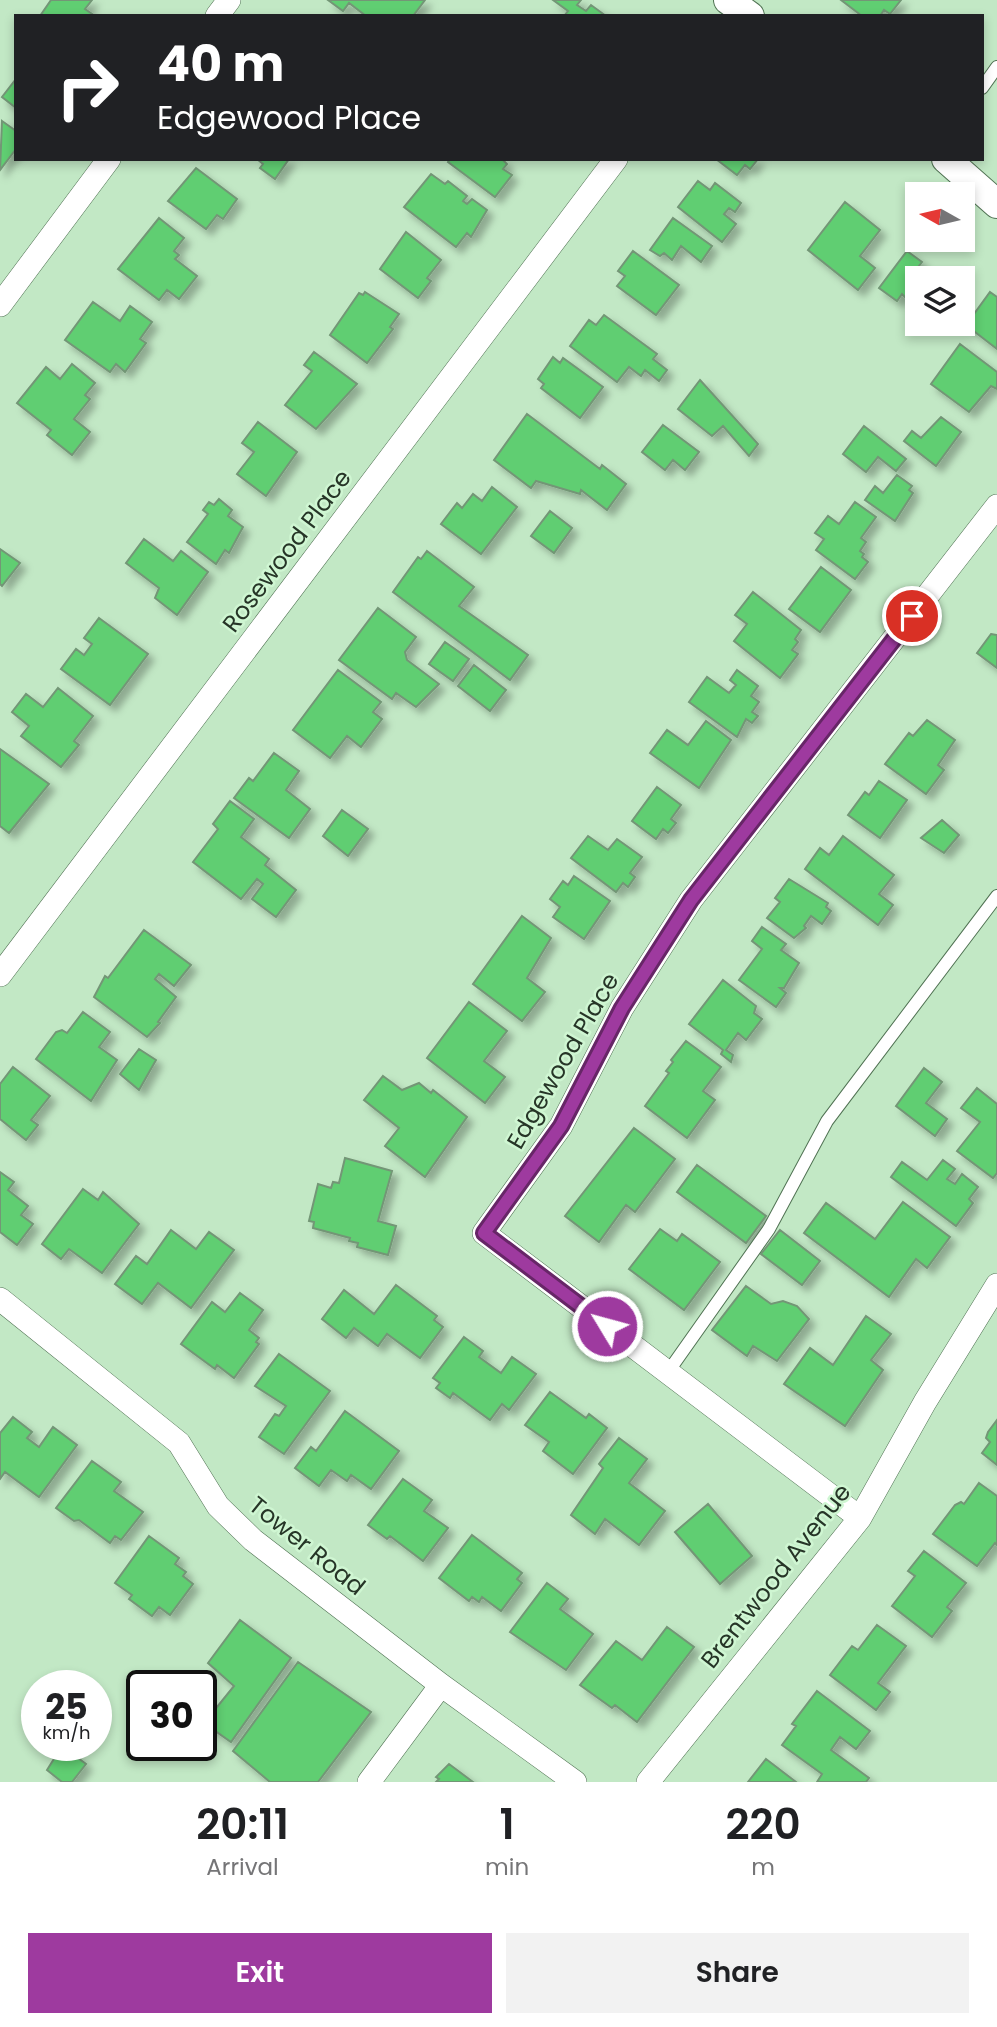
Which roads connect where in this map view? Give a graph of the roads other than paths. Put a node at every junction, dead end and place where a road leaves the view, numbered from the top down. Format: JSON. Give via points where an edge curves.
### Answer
{"nodes":[{"id":1,"x":997,"y":67,"type":"edge"},
{"id":2,"x":984,"y":85,"type":"edge"},
{"id":3,"x":108,"y":161,"type":"edge"},
{"id":4,"x":614,"y":161,"type":"edge"},
{"id":5,"x":948,"y":161,"type":"edge"},
{"id":6,"x":997,"y":204,"type":"edge"},
{"id":7,"x":0,"y":305,"type":"edge"},
{"id":8,"x":997,"y":506,"type":"edge"},
{"id":9,"x":997,"y":896,"type":"edge"},
{"id":10,"x":0,"y":975,"type":"edge"},
{"id":11,"x":997,"y":1285,"type":"edge"},
{"id":12,"x":0,"y":1299,"type":"edge"},
{"id":13,"x":668,"y":1372,"type":"junction"},
{"id":14,"x":860,"y":1518,"type":"junction"},
{"id":15,"x":441,"y":1685,"type":"junction"},
{"id":16,"x":369,"y":1782,"type":"edge"},
{"id":17,"x":575,"y":1782,"type":"edge"},
{"id":18,"x":648,"y":1782,"type":"edge"}],
"edges":[{"from":1,"to":2,"type":"lane"},
{"from":3,"to":7,"type":"street"},
{"from":4,"to":10,"type":"street","name":"Rosewood Place"},
{"from":5,"to":6,"type":"street"},
{"from":8,"to":13,"type":"street","name":"Edgewood Place","via":[[691,900],[622,1008],[561,1126],[484,1233]]},
{"from":9,"to":13,"type":"lane","via":[[827,1121],[769,1229]]},
{"from":11,"to":14,"type":"street","name":"Brentwood Avenue"},
{"from":12,"to":15,"type":"street","name":"Tower Road","via":[[179,1443],[218,1506],[253,1540]]},
{"from":13,"to":14,"type":"street","name":"Edgewood Place"},
{"from":14,"to":18,"type":"street","name":"Brentwood Avenue"},
{"from":15,"to":16,"type":"street"},
{"from":15,"to":17,"type":"street","name":"Tower Road"}]}
